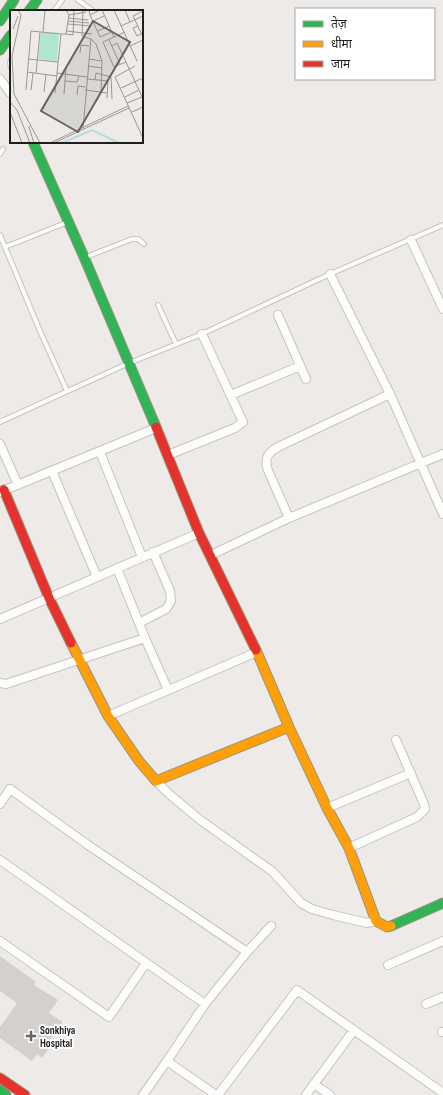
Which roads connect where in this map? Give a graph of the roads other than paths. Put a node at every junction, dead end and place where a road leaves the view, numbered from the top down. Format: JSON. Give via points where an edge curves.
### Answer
{"nodes":[{"id":1,"x":14,"y":0,"type":"edge"},
{"id":2,"x":37,"y":0,"type":"edge"},
{"id":3,"x":62,"y":0,"type":"edge"},
{"id":4,"x":78,"y":0,"type":"edge"},
{"id":5,"x":30,"y":10,"type":"edge"},
{"id":6,"x":55,"y":10,"type":"edge"},
{"id":7,"x":92,"y":10,"type":"edge"},
{"id":8,"x":0,"y":21,"type":"edge"},
{"id":9,"x":10,"y":36,"type":"edge"},
{"id":10,"x":0,"y":50,"type":"edge"},
{"id":11,"x":0,"y":79,"type":"edge"},
{"id":12,"x":10,"y":93,"type":"edge"},
{"id":13,"x":33,"y":143,"type":"edge"},
{"id":14,"x":3,"y":149,"type":"dead end"},
{"id":15,"x":0,"y":154,"type":"edge"},
{"id":16,"x":69,"y":222,"type":"junction"},
{"id":17,"x":443,"y":225,"type":"edge"},
{"id":18,"x":0,"y":235,"type":"edge"},
{"id":19,"x":411,"y":240,"type":"junction"},
{"id":20,"x":144,"y":244,"type":"dead end"},
{"id":21,"x":5,"y":247,"type":"junction"},
{"id":22,"x":84,"y":257,"type":"junction"},
{"id":23,"x":330,"y":274,"type":"junction"},
{"id":24,"x":158,"y":304,"type":"dead end"},
{"id":25,"x":443,"y":309,"type":"edge"},
{"id":26,"x":278,"y":315,"type":"dead end"},
{"id":27,"x":202,"y":334,"type":"junction"},
{"id":28,"x":176,"y":344,"type":"junction"},
{"id":29,"x":129,"y":364,"type":"junction"},
{"id":30,"x":300,"y":366,"type":"junction"},
{"id":31,"x":306,"y":379,"type":"dead end"},
{"id":32,"x":66,"y":391,"type":"junction"},
{"id":33,"x":390,"y":394,"type":"junction"},
{"id":34,"x":231,"y":395,"type":"junction"},
{"id":35,"x":0,"y":420,"type":"edge"},
{"id":36,"x":156,"y":428,"type":"junction"},
{"id":37,"x":0,"y":444,"type":"edge"},
{"id":38,"x":100,"y":452,"type":"junction"},
{"id":39,"x":443,"y":454,"type":"edge"},
{"id":40,"x":168,"y":455,"type":"junction"},
{"id":41,"x":420,"y":464,"type":"junction"},
{"id":42,"x":52,"y":471,"type":"junction"},
{"id":43,"x":18,"y":485,"type":"junction"},
{"id":44,"x":2,"y":491,"type":"edge"},
{"id":45,"x":443,"y":514,"type":"edge"},
{"id":46,"x":289,"y":518,"type":"junction"},
{"id":47,"x":199,"y":533,"type":"junction"},
{"id":48,"x":153,"y":552,"type":"junction"},
{"id":49,"x":211,"y":555,"type":"junction"},
{"id":50,"x":142,"y":557,"type":"junction"},
{"id":51,"x":117,"y":568,"type":"junction"},
{"id":52,"x":97,"y":577,"type":"junction"},
{"id":53,"x":49,"y":598,"type":"junction"},
{"id":54,"x":0,"y":619,"type":"edge"},
{"id":55,"x":139,"y":623,"type":"junction"},
{"id":56,"x":145,"y":638,"type":"junction"},
{"id":57,"x":257,"y":652,"type":"junction"},
{"id":58,"x":80,"y":660,"type":"junction"},
{"id":59,"x":0,"y":683,"type":"edge"},
{"id":60,"x":168,"y":690,"type":"junction"},
{"id":61,"x":108,"y":716,"type":"junction"},
{"id":62,"x":288,"y":727,"type":"junction"},
{"id":63,"x":396,"y":740,"type":"dead end"},
{"id":64,"x":411,"y":773,"type":"junction"},
{"id":65,"x":156,"y":781,"type":"junction"},
{"id":66,"x":0,"y":804,"type":"edge"},
{"id":67,"x":327,"y":808,"type":"junction"},
{"id":68,"x":349,"y":848,"type":"junction"},
{"id":69,"x":0,"y":860,"type":"edge"},
{"id":70,"x":443,"y":903,"type":"edge"},
{"id":71,"x":376,"y":921,"type":"junction"},
{"id":72,"x":271,"y":926,"type":"dead end"},
{"id":73,"x":0,"y":940,"type":"edge"},
{"id":74,"x":443,"y":941,"type":"edge"},
{"id":75,"x":246,"y":952,"type":"junction"},
{"id":76,"x":146,"y":963,"type":"junction"},
{"id":77,"x":388,"y":965,"type":"dead end"},
{"id":78,"x":443,"y":997,"type":"edge"},
{"id":79,"x":205,"y":1004,"type":"junction"},
{"id":80,"x":426,"y":1004,"type":"dead end"},
{"id":81,"x":354,"y":1030,"type":"junction"},
{"id":82,"x":167,"y":1061,"type":"junction"},
{"id":83,"x":0,"y":1078,"type":"edge"},
{"id":84,"x":314,"y":1084,"type":"junction"},
{"id":85,"x":0,"y":1090,"type":"edge"},
{"id":86,"x":443,"y":1093,"type":"edge"},
{"id":87,"x":6,"y":1095,"type":"edge"},
{"id":88,"x":25,"y":1095,"type":"edge"},
{"id":89,"x":143,"y":1095,"type":"edge"},
{"id":90,"x":217,"y":1095,"type":"edge"},
{"id":91,"x":306,"y":1095,"type":"edge"},
{"id":92,"x":330,"y":1095,"type":"edge"}],
"edges":[{"from":1,"to":8,"type":"street"},
{"from":2,"to":5,"type":"street"},
{"from":3,"to":6,"type":"lane"},
{"from":4,"to":7,"type":"lane"},
{"from":9,"to":10,"type":"street"},
{"from":11,"to":12,"type":"street"},
{"from":13,"to":16,"type":"street"},
{"from":14,"to":15,"type":"lane"},
{"from":16,"to":21,"type":"lane"},
{"from":16,"to":22,"type":"street"},
{"from":17,"to":19,"type":"lane"},
{"from":18,"to":21,"type":"lane"},
{"from":19,"to":23,"type":"lane"},
{"from":19,"to":25,"type":"street"},
{"from":20,"to":22,"type":"lane","via":[[138,239],[132,239]]},
{"from":21,"to":32,"type":"lane"},
{"from":22,"to":29,"type":"street"},
{"from":23,"to":27,"type":"lane"},
{"from":23,"to":33,"type":"street"},
{"from":24,"to":28,"type":"lane"},
{"from":26,"to":30,"type":"street"},
{"from":27,"to":28,"type":"lane"},
{"from":27,"to":34,"type":"street"},
{"from":28,"to":29,"type":"lane"},
{"from":29,"to":32,"type":"lane"},
{"from":29,"to":36,"type":"street"},
{"from":30,"to":31,"type":"street"},
{"from":30,"to":34,"type":"street"},
{"from":32,"to":35,"type":"lane"},
{"from":33,"to":41,"type":"street"},
{"from":33,"to":46,"type":"street","via":[[269,453],[266,460],[267,468]]},
{"from":34,"to":40,"type":"street","via":[[243,422],[235,428]]},
{"from":36,"to":38,"type":"street"},
{"from":36,"to":40,"type":"street"},
{"from":37,"to":43,"type":"street"},
{"from":38,"to":42,"type":"street"},
{"from":38,"to":50,"type":"street"},
{"from":39,"to":41,"type":"street"},
{"from":40,"to":47,"type":"street"},
{"from":41,"to":45,"type":"street"},
{"from":41,"to":46,"type":"street"},
{"from":42,"to":43,"type":"street"},
{"from":42,"to":52,"type":"street"},
{"from":43,"to":44,"type":"street"},
{"from":44,"to":53,"type":"street"},
{"from":46,"to":49,"type":"street"},
{"from":47,"to":48,"type":"street"},
{"from":47,"to":49,"type":"street"},
{"from":48,"to":50,"type":"street"},
{"from":48,"to":55,"type":"street","via":[[170,591],[171,601],[166,609]]},
{"from":49,"to":57,"type":"street"},
{"from":50,"to":51,"type":"street"},
{"from":51,"to":52,"type":"street"},
{"from":51,"to":55,"type":"street"},
{"from":52,"to":53,"type":"street"},
{"from":53,"to":54,"type":"street"},
{"from":53,"to":58,"type":"street"},
{"from":55,"to":56,"type":"street"},
{"from":56,"to":58,"type":"street"},
{"from":56,"to":60,"type":"street"},
{"from":57,"to":60,"type":"street"},
{"from":57,"to":62,"type":"street"},
{"from":58,"to":59,"type":"street","via":[[6,684]]},
{"from":58,"to":61,"type":"street"},
{"from":60,"to":61,"type":"street"},
{"from":61,"to":65,"type":"street"},
{"from":62,"to":65,"type":"street"},
{"from":62,"to":67,"type":"street"},
{"from":63,"to":64,"type":"street"},
{"from":64,"to":67,"type":"street"},
{"from":64,"to":68,"type":"street","via":[[424,804],[423,813]]},
{"from":65,"to":71,"type":"street","via":[[199,819],[273,872],[301,903],[312,909],[367,923]]},
{"from":66,"to":75,"type":"street","via":[[10,789]]},
{"from":67,"to":68,"type":"street"},
{"from":68,"to":71,"type":"street"},
{"from":69,"to":76,"type":"street"},
{"from":70,"to":71,"type":"street","via":[[395,925],[387,926]]},
{"from":72,"to":75,"type":"street"},
{"from":73,"to":76,"type":"street","via":[[109,1017]]},
{"from":74,"to":77,"type":"street"},
{"from":75,"to":79,"type":"street"},
{"from":76,"to":79,"type":"street"},
{"from":78,"to":80,"type":"street"},
{"from":79,"to":82,"type":"street"},
{"from":81,"to":84,"type":"street"},
{"from":81,"to":86,"type":"street"},
{"from":81,"to":90,"type":"street","via":[[297,990]]},
{"from":82,"to":89,"type":"street"},
{"from":82,"to":90,"type":"street"},
{"from":83,"to":88,"type":"street"},
{"from":84,"to":91,"type":"street"},
{"from":84,"to":92,"type":"street"},
{"from":85,"to":87,"type":"street"}]}
